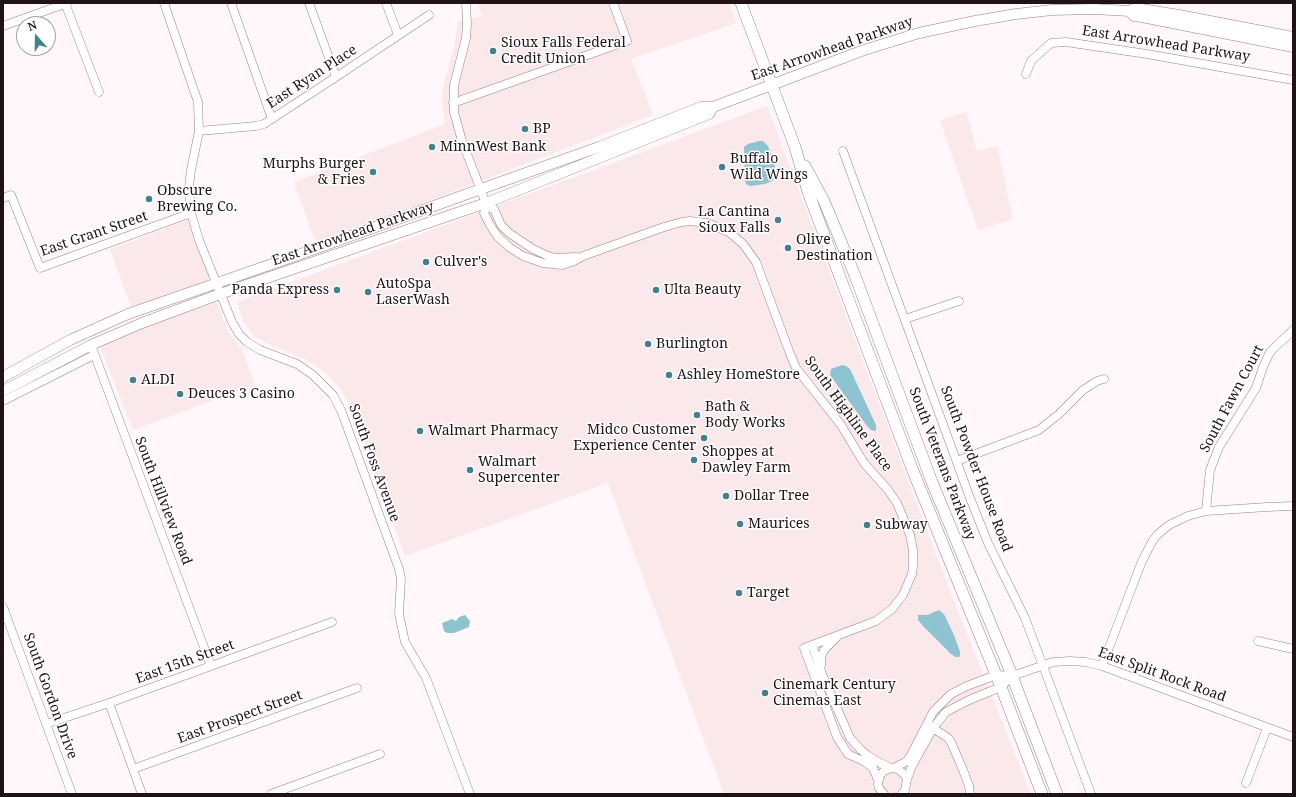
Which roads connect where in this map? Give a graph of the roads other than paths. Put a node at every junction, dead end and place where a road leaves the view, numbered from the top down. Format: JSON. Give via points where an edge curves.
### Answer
{"nodes":[{"id":1,"x":66,"y":3,"type":"edge"},
{"id":2,"x":164,"y":3,"type":"edge"},
{"id":3,"x":231,"y":3,"type":"edge"},
{"id":4,"x":309,"y":3,"type":"edge"},
{"id":5,"x":386,"y":3,"type":"edge"},
{"id":6,"x":466,"y":3,"type":"edge"},
{"id":7,"x":613,"y":3,"type":"edge"},
{"id":8,"x":741,"y":3,"type":"edge"},
{"id":9,"x":1143,"y":10,"type":"edge"},
{"id":10,"x":429,"y":15,"type":"dead end"},
{"id":11,"x":3,"y":26,"type":"edge"},
{"id":12,"x":398,"y":35,"type":"junction"},
{"id":13,"x":1293,"y":37,"type":"edge"},
{"id":14,"x":1293,"y":47,"type":"edge"},
{"id":15,"x":1026,"y":74,"type":"dead end"},
{"id":16,"x":336,"y":78,"type":"junction"},
{"id":17,"x":1293,"y":80,"type":"edge"},
{"id":18,"x":772,"y":84,"type":"junction"},
{"id":19,"x":99,"y":92,"type":"dead end"},
{"id":20,"x":453,"y":104,"type":"junction"},
{"id":21,"x":713,"y":107,"type":"junction"},
{"id":22,"x":272,"y":119,"type":"junction"},
{"id":23,"x":199,"y":131,"type":"junction"},
{"id":24,"x":795,"y":148,"type":"junction"},
{"id":25,"x":843,"y":151,"type":"dead end"},
{"id":26,"x":481,"y":189,"type":"junction"},
{"id":27,"x":3,"y":198,"type":"edge"},
{"id":28,"x":486,"y":204,"type":"junction"},
{"id":29,"x":191,"y":213,"type":"junction"},
{"id":30,"x":583,"y":256,"type":"junction"},
{"id":31,"x":216,"y":283,"type":"junction"},
{"id":32,"x":220,"y":294,"type":"junction"},
{"id":33,"x":960,"y":301,"type":"dead end"},
{"id":34,"x":905,"y":319,"type":"junction"},
{"id":35,"x":1293,"y":330,"type":"edge"},
{"id":36,"x":92,"y":350,"type":"junction"},
{"id":37,"x":3,"y":377,"type":"edge"},
{"id":38,"x":1104,"y":379,"type":"dead end"},
{"id":39,"x":3,"y":391,"type":"edge"},
{"id":40,"x":3,"y":402,"type":"edge"},
{"id":41,"x":957,"y":461,"type":"junction"},
{"id":42,"x":1293,"y":506,"type":"edge"},
{"id":43,"x":1206,"y":511,"type":"junction"},
{"id":44,"x":3,"y":607,"type":"edge"},
{"id":45,"x":332,"y":622,"type":"dead end"},
{"id":46,"x":843,"y":634,"type":"junction"},
{"id":47,"x":1258,"y":641,"type":"dead end"},
{"id":48,"x":808,"y":646,"type":"junction"},
{"id":49,"x":1293,"y":649,"type":"edge"},
{"id":50,"x":1043,"y":665,"type":"junction"},
{"id":51,"x":211,"y":666,"type":"junction"},
{"id":52,"x":1102,"y":666,"type":"junction"},
{"id":53,"x":822,"y":674,"type":"junction"},
{"id":54,"x":996,"y":675,"type":"junction"},
{"id":55,"x":1012,"y":676,"type":"junction"},
{"id":56,"x":1001,"y":687,"type":"junction"},
{"id":57,"x":356,"y":688,"type":"dead end"},
{"id":58,"x":109,"y":703,"type":"junction"},
{"id":59,"x":46,"y":724,"type":"junction"},
{"id":60,"x":933,"y":728,"type":"junction"},
{"id":61,"x":1267,"y":728,"type":"junction"},
{"id":62,"x":1293,"y":737,"type":"edge"},
{"id":63,"x":380,"y":754,"type":"dead end"},
{"id":64,"x":893,"y":768,"type":"junction"},
{"id":65,"x":133,"y":769,"type":"junction"},
{"id":66,"x":907,"y":781,"type":"junction"},
{"id":67,"x":1246,"y":783,"type":"dead end"},
{"id":68,"x":880,"y":789,"type":"edge"},
{"id":69,"x":72,"y":794,"type":"edge"},
{"id":70,"x":142,"y":794,"type":"edge"},
{"id":71,"x":271,"y":794,"type":"edge"},
{"id":72,"x":470,"y":794,"type":"edge"},
{"id":73,"x":902,"y":794,"type":"edge"},
{"id":74,"x":911,"y":794,"type":"edge"},
{"id":75,"x":970,"y":794,"type":"edge"},
{"id":76,"x":1042,"y":794,"type":"edge"},
{"id":77,"x":1057,"y":794,"type":"edge"},
{"id":78,"x":1091,"y":794,"type":"edge"}],
"edges":[{"from":1,"to":11,"type":"street"},
{"from":1,"to":19,"type":"street"},
{"from":2,"to":23,"type":"street","name":"South Foss Avenue","via":[[195,92],[199,111]]},
{"from":3,"to":22,"type":"street"},
{"from":4,"to":16,"type":"street"},
{"from":5,"to":12,"type":"street"},
{"from":6,"to":20,"type":"street","via":[[466,38],[454,85]]},
{"from":7,"to":20,"type":"street","via":[[627,41]]},
{"from":8,"to":18,"type":"highway","name":"South Veterans Parkway"},
{"from":9,"to":13,"type":"main road","name":"East Arrowhead Parkway"},
{"from":9,"to":14,"type":"main road","name":"East Arrowhead Parkway"},
{"from":9,"to":18,"type":"main road","name":"East Arrowhead Parkway","via":[[1134,16],[1129,11],[1052,10],[962,23],[895,40]]},
{"from":10,"to":12,"type":"street","name":"East Ryan Place"},
{"from":12,"to":16,"type":"street","name":"East Ryan Place"},
{"from":15,"to":17,"type":"street","name":"East Arrowhead Parkway","via":[[1031,61],[1051,43],[1066,42]]},
{"from":16,"to":22,"type":"street","name":"East Ryan Place"},
{"from":18,"to":21,"type":"main road","name":"East Arrowhead Parkway"},
{"from":18,"to":24,"type":"highway","name":"South Veterans Parkway"},
{"from":20,"to":26,"type":"street","via":[[458,129]]},
{"from":21,"to":26,"type":"main road","name":"East Arrowhead Parkway","via":[[701,107]]},
{"from":21,"to":28,"type":"main road","name":"East Arrowhead Parkway","via":[[709,114]]},
{"from":22,"to":23,"type":"street","name":"East Ryan Place","via":[[256,126]]},
{"from":23,"to":29,"type":"street","name":"South Foss Avenue","via":[[189,187]]},
{"from":24,"to":54,"type":"highway","name":"South Veterans Parkway","via":[[808,192],[913,471]]},
{"from":24,"to":55,"type":"highway","name":"South Veterans Parkway","via":[[824,201],[854,273],[932,482]]},
{"from":25,"to":34,"type":"street","name":"South Powder House Road"},
{"from":26,"to":28,"type":"street"},
{"from":26,"to":31,"type":"main road","name":"East Arrowhead Parkway"},
{"from":27,"to":29,"type":"street","name":"East Grant Street","via":[[11,195],[40,268]]},
{"from":28,"to":30,"type":"street","name":"South Highline Place","via":[[494,209],[501,225],[509,233],[542,254],[555,258]]},
{"from":28,"to":30,"type":"street","name":"South Highline Place","via":[[484,213],[493,231],[503,242],[523,256],[543,263],[562,265]]},
{"from":28,"to":32,"type":"main road","name":"East Arrowhead Parkway"},
{"from":29,"to":31,"type":"street","name":"South Foss Avenue"},
{"from":30,"to":46,"type":"street","name":"South Highline Place","via":[[664,227],[690,221],[722,228],[738,238],[748,249],[760,271],[796,368],[841,425],[864,463],[893,497],[912,542],[912,574],[907,589],[898,602],[882,618]]},
{"from":31,"to":32,"type":"street","name":"South Foss Avenue"},
{"from":31,"to":37,"type":"main road","name":"East Arrowhead Parkway","via":[[128,314],[70,340]]},
{"from":32,"to":36,"type":"main road","name":"East Arrowhead Parkway","via":[[142,323]]},
{"from":32,"to":72,"type":"street","name":"South Foss Avenue","via":[[232,322],[243,338],[260,350],[291,361],[306,370],[326,388],[341,410],[399,569],[399,614],[405,642],[426,678]]},
{"from":33,"to":34,"type":"street"},
{"from":34,"to":41,"type":"street","name":"South Powder House Road"},
{"from":35,"to":43,"type":"street","name":"South Fawn Court","via":[[1270,352],[1256,388],[1219,447],[1210,470]]},
{"from":36,"to":39,"type":"main road","name":"East Arrowhead Parkway"},
{"from":36,"to":40,"type":"street"},
{"from":36,"to":51,"type":"street","name":"South Hillview Road"},
{"from":38,"to":41,"type":"street","via":[[1083,390],[1039,430]]},
{"from":41,"to":50,"type":"street","name":"South Powder House Road","via":[[983,531],[1025,618]]},
{"from":42,"to":43,"type":"street"},
{"from":43,"to":52,"type":"street","via":[[1169,525],[1152,542],[1142,561]]},
{"from":44,"to":59,"type":"street","name":"South Gordon Drive"},
{"from":45,"to":51,"type":"street","name":"East 15th Street"},
{"from":46,"to":48,"type":"street","name":"South Highline Place"},
{"from":46,"to":53,"type":"street","via":[[830,642],[824,650]]},
{"from":47,"to":49,"type":"street"},
{"from":48,"to":53,"type":"street"},
{"from":48,"to":68,"type":"street","via":[[832,727],[839,741],[848,754],[873,768]]},
{"from":50,"to":52,"type":"street","name":"East Split Rock Road","via":[[1070,661]]},
{"from":50,"to":55,"type":"street","name":"East Split Rock Road"},
{"from":50,"to":78,"type":"street","name":"South Powder House Road"},
{"from":51,"to":58,"type":"street","name":"East 15th Street"},
{"from":52,"to":61,"type":"street","name":"East Split Rock Road"},
{"from":53,"to":64,"type":"street","via":[[853,742],[872,758]]},
{"from":54,"to":55,"type":"street"},
{"from":54,"to":56,"type":"highway","name":"South Veterans Parkway"},
{"from":54,"to":64,"type":"street","via":[[961,688],[944,700],[929,719],[911,756]]},
{"from":55,"to":56,"type":"street","name":"East Split Rock Road"},
{"from":55,"to":77,"type":"highway","name":"South Veterans Parkway"},
{"from":56,"to":60,"type":"street","via":[[951,708]]},
{"from":56,"to":76,"type":"highway","name":"South Veterans Parkway"},
{"from":57,"to":65,"type":"street","name":"East Prospect Street"},
{"from":58,"to":59,"type":"street","name":"East 15th Street"},
{"from":58,"to":65,"type":"street"},
{"from":59,"to":69,"type":"street","name":"South Gordon Drive"},
{"from":60,"to":66,"type":"street","via":[[912,766]]},
{"from":60,"to":75,"type":"street","via":[[951,742]]},
{"from":61,"to":62,"type":"street","name":"East Split Rock Road"},
{"from":61,"to":67,"type":"street"},
{"from":63,"to":71,"type":"street"},
{"from":64,"to":66,"type":"street","via":[[902,771]]},
{"from":64,"to":68,"type":"street","via":[[884,771]]},
{"from":65,"to":70,"type":"street"},
{"from":66,"to":73,"type":"street","via":[[906,790]]},
{"from":66,"to":74,"type":"street"}]}
